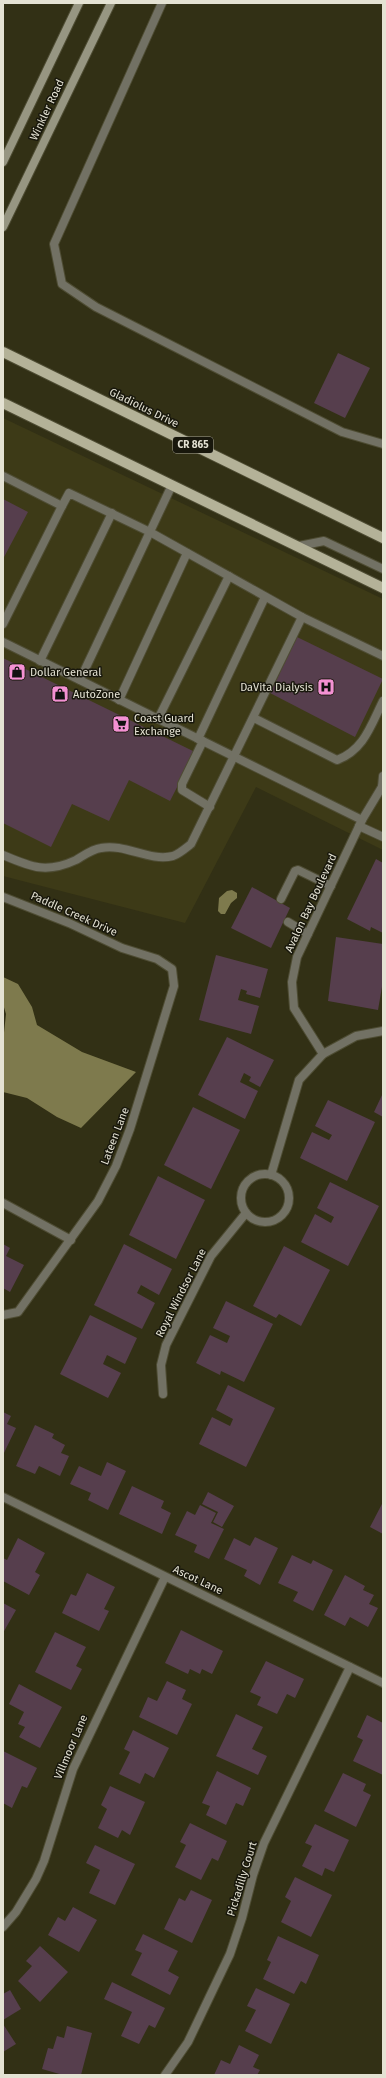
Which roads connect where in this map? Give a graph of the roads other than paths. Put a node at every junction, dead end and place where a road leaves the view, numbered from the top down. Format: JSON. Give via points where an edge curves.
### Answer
{"nodes":[{"id":1,"x":80,"y":3,"type":"edge"},
{"id":2,"x":111,"y":3,"type":"edge"},
{"id":3,"x":162,"y":3,"type":"edge"},
{"id":4,"x":3,"y":162,"type":"edge"},
{"id":5,"x":3,"y":227,"type":"edge"},
{"id":6,"x":3,"y":352,"type":"edge"},
{"id":7,"x":3,"y":403,"type":"edge"},
{"id":8,"x":383,"y":444,"type":"edge"},
{"id":9,"x":3,"y":476,"type":"edge"},
{"id":10,"x":172,"y":485,"type":"junction"},
{"id":11,"x":62,"y":506,"type":"junction"},
{"id":12,"x":112,"y":513,"type":"junction"},
{"id":13,"x":150,"y":532,"type":"junction"},
{"id":14,"x":383,"y":538,"type":"edge"},
{"id":15,"x":299,"y":546,"type":"junction"},
{"id":16,"x":187,"y":553,"type":"junction"},
{"id":17,"x":383,"y":569,"type":"edge"},
{"id":18,"x":229,"y":576,"type":"junction"},
{"id":19,"x":383,"y":588,"type":"edge"},
{"id":20,"x":265,"y":597,"type":"junction"},
{"id":21,"x":302,"y":618,"type":"junction"},
{"id":22,"x":3,"y":624,"type":"edge"},
{"id":23,"x":3,"y":642,"type":"edge"},
{"id":24,"x":383,"y":656,"type":"edge"},
{"id":25,"x":40,"y":660,"type":"junction"},
{"id":26,"x":80,"y":680,"type":"junction"},
{"id":27,"x":119,"y":700,"type":"junction"},
{"id":28,"x":383,"y":701,"type":"edge"},
{"id":29,"x":254,"y":718,"type":"junction"},
{"id":30,"x":158,"y":719,"type":"junction"},
{"id":31,"x":201,"y":740,"type":"junction"},
{"id":32,"x":234,"y":757,"type":"junction"},
{"id":33,"x":383,"y":776,"type":"edge"},
{"id":34,"x":382,"y":786,"type":"edge"},
{"id":35,"x":210,"y":807,"type":"junction"},
{"id":36,"x":360,"y":823,"type":"junction"},
{"id":37,"x":383,"y":837,"type":"edge"},
{"id":38,"x":3,"y":855,"type":"edge"},
{"id":39,"x":331,"y":886,"type":"junction"},
{"id":40,"x":3,"y":896,"type":"edge"},
{"id":41,"x":281,"y":899,"type":"dead end"},
{"id":42,"x":288,"y":922,"type":"dead end"},
{"id":43,"x":308,"y":934,"type":"junction"},
{"id":44,"x":135,"y":953,"type":"joint"},
{"id":45,"x":383,"y":1031,"type":"edge"},
{"id":46,"x":323,"y":1054,"type":"junction"},
{"id":47,"x":271,"y":1175,"type":"junction"},
{"id":48,"x":3,"y":1203,"type":"edge"},
{"id":49,"x":246,"y":1213,"type":"junction"},
{"id":50,"x":71,"y":1240,"type":"junction"},
{"id":51,"x":3,"y":1316,"type":"edge"},
{"id":52,"x":163,"y":1394,"type":"dead end"},
{"id":53,"x":3,"y":1498,"type":"edge"},
{"id":54,"x":165,"y":1577,"type":"junction"},
{"id":55,"x":350,"y":1667,"type":"junction"},
{"id":56,"x":383,"y":1683,"type":"edge"},
{"id":57,"x":3,"y":1927,"type":"edge"},
{"id":58,"x":165,"y":2075,"type":"edge"}],
"edges":[{"from":1,"to":4,"type":"street","name":"Winkler Road"},
{"from":2,"to":5,"type":"street","name":"Winkler Road"},
{"from":3,"to":8,"type":"street","via":[[54,244],[62,284],[96,307],[342,432]]},
{"from":6,"to":14,"type":"main road","name":"Gladiolus Drive","number":"CR 865"},
{"from":7,"to":10,"type":"main road"},
{"from":9,"to":11,"type":"street"},
{"from":10,"to":13,"type":"street"},
{"from":10,"to":15,"type":"main road"},
{"from":11,"to":12,"type":"street","via":[[69,493]]},
{"from":11,"to":22,"type":"street"},
{"from":12,"to":13,"type":"street"},
{"from":12,"to":25,"type":"street"},
{"from":13,"to":16,"type":"street"},
{"from":13,"to":26,"type":"street"},
{"from":15,"to":17,"type":"street","via":[[324,541]]},
{"from":15,"to":19,"type":"main road"},
{"from":16,"to":18,"type":"street"},
{"from":16,"to":27,"type":"street"},
{"from":18,"to":20,"type":"street"},
{"from":18,"to":30,"type":"street"},
{"from":20,"to":21,"type":"street"},
{"from":20,"to":31,"type":"street"},
{"from":21,"to":24,"type":"street"},
{"from":21,"to":29,"type":"street"},
{"from":23,"to":25,"type":"street"},
{"from":25,"to":26,"type":"street"},
{"from":26,"to":27,"type":"street"},
{"from":27,"to":30,"type":"street"},
{"from":28,"to":29,"type":"street","via":[[361,745],[348,756],[337,760]]},
{"from":29,"to":32,"type":"street"},
{"from":30,"to":31,"type":"street"},
{"from":31,"to":32,"type":"street"},
{"from":31,"to":35,"type":"street","via":[[182,784],[182,790]]},
{"from":32,"to":35,"type":"street"},
{"from":32,"to":36,"type":"street"},
{"from":33,"to":34,"type":"street","name":"Avalon Bay Boulevard"},
{"from":34,"to":36,"type":"street","name":"Avalon Bay Boulevard"},
{"from":35,"to":38,"type":"street","via":[[191,844],[175,856],[161,857],[117,847],[100,848],[60,867],[43,869],[28,866]]},
{"from":36,"to":37,"type":"street"},
{"from":36,"to":39,"type":"street","name":"Avalon Bay Boulevard"},
{"from":39,"to":41,"type":"street","via":[[298,870],[295,871]]},
{"from":39,"to":43,"type":"street","name":"Avalon Bay Boulevard"},
{"from":40,"to":44,"type":"street","name":"Paddle Creek Drive"},
{"from":42,"to":43,"type":"street"},
{"from":43,"to":46,"type":"street","name":"Avalon Bay Boulevard","via":[[297,957],[292,982],[294,1008]]},
{"from":44,"to":50,"type":"street","name":"Lateen Lane","via":[[157,958],[172,969],[174,986],[116,1166],[98,1201]]},
{"from":45,"to":46,"type":"street","via":[[356,1036]]},
{"from":46,"to":47,"type":"street","via":[[299,1080]]},
{"from":47,"to":49,"type":"street","via":[[254,1176],[245,1185],[241,1198]]},
{"from":47,"to":49,"type":"street","via":[[279,1178],[288,1191],[287,1208],[282,1215],[267,1222],[253,1219]]},
{"from":48,"to":50,"type":"street"},
{"from":49,"to":52,"type":"street","name":"Royal Windsor Lane","via":[[211,1256],[166,1345],[162,1364]]},
{"from":50,"to":51,"type":"street","name":"Lateen Lane","via":[[18,1312]]},
{"from":53,"to":54,"type":"street","name":"Ascot Lane"},
{"from":54,"to":55,"type":"street","name":"Ascot Lane"},
{"from":54,"to":57,"type":"street","name":"Villmoor Lane","via":[[72,1769],[44,1861],[36,1879],[16,1912]]},
{"from":55,"to":56,"type":"street","name":"Ascot Lane"},
{"from":55,"to":58,"type":"street","name":"Pickadilly Court","via":[[264,1843],[230,1954],[188,2042]]}]}
